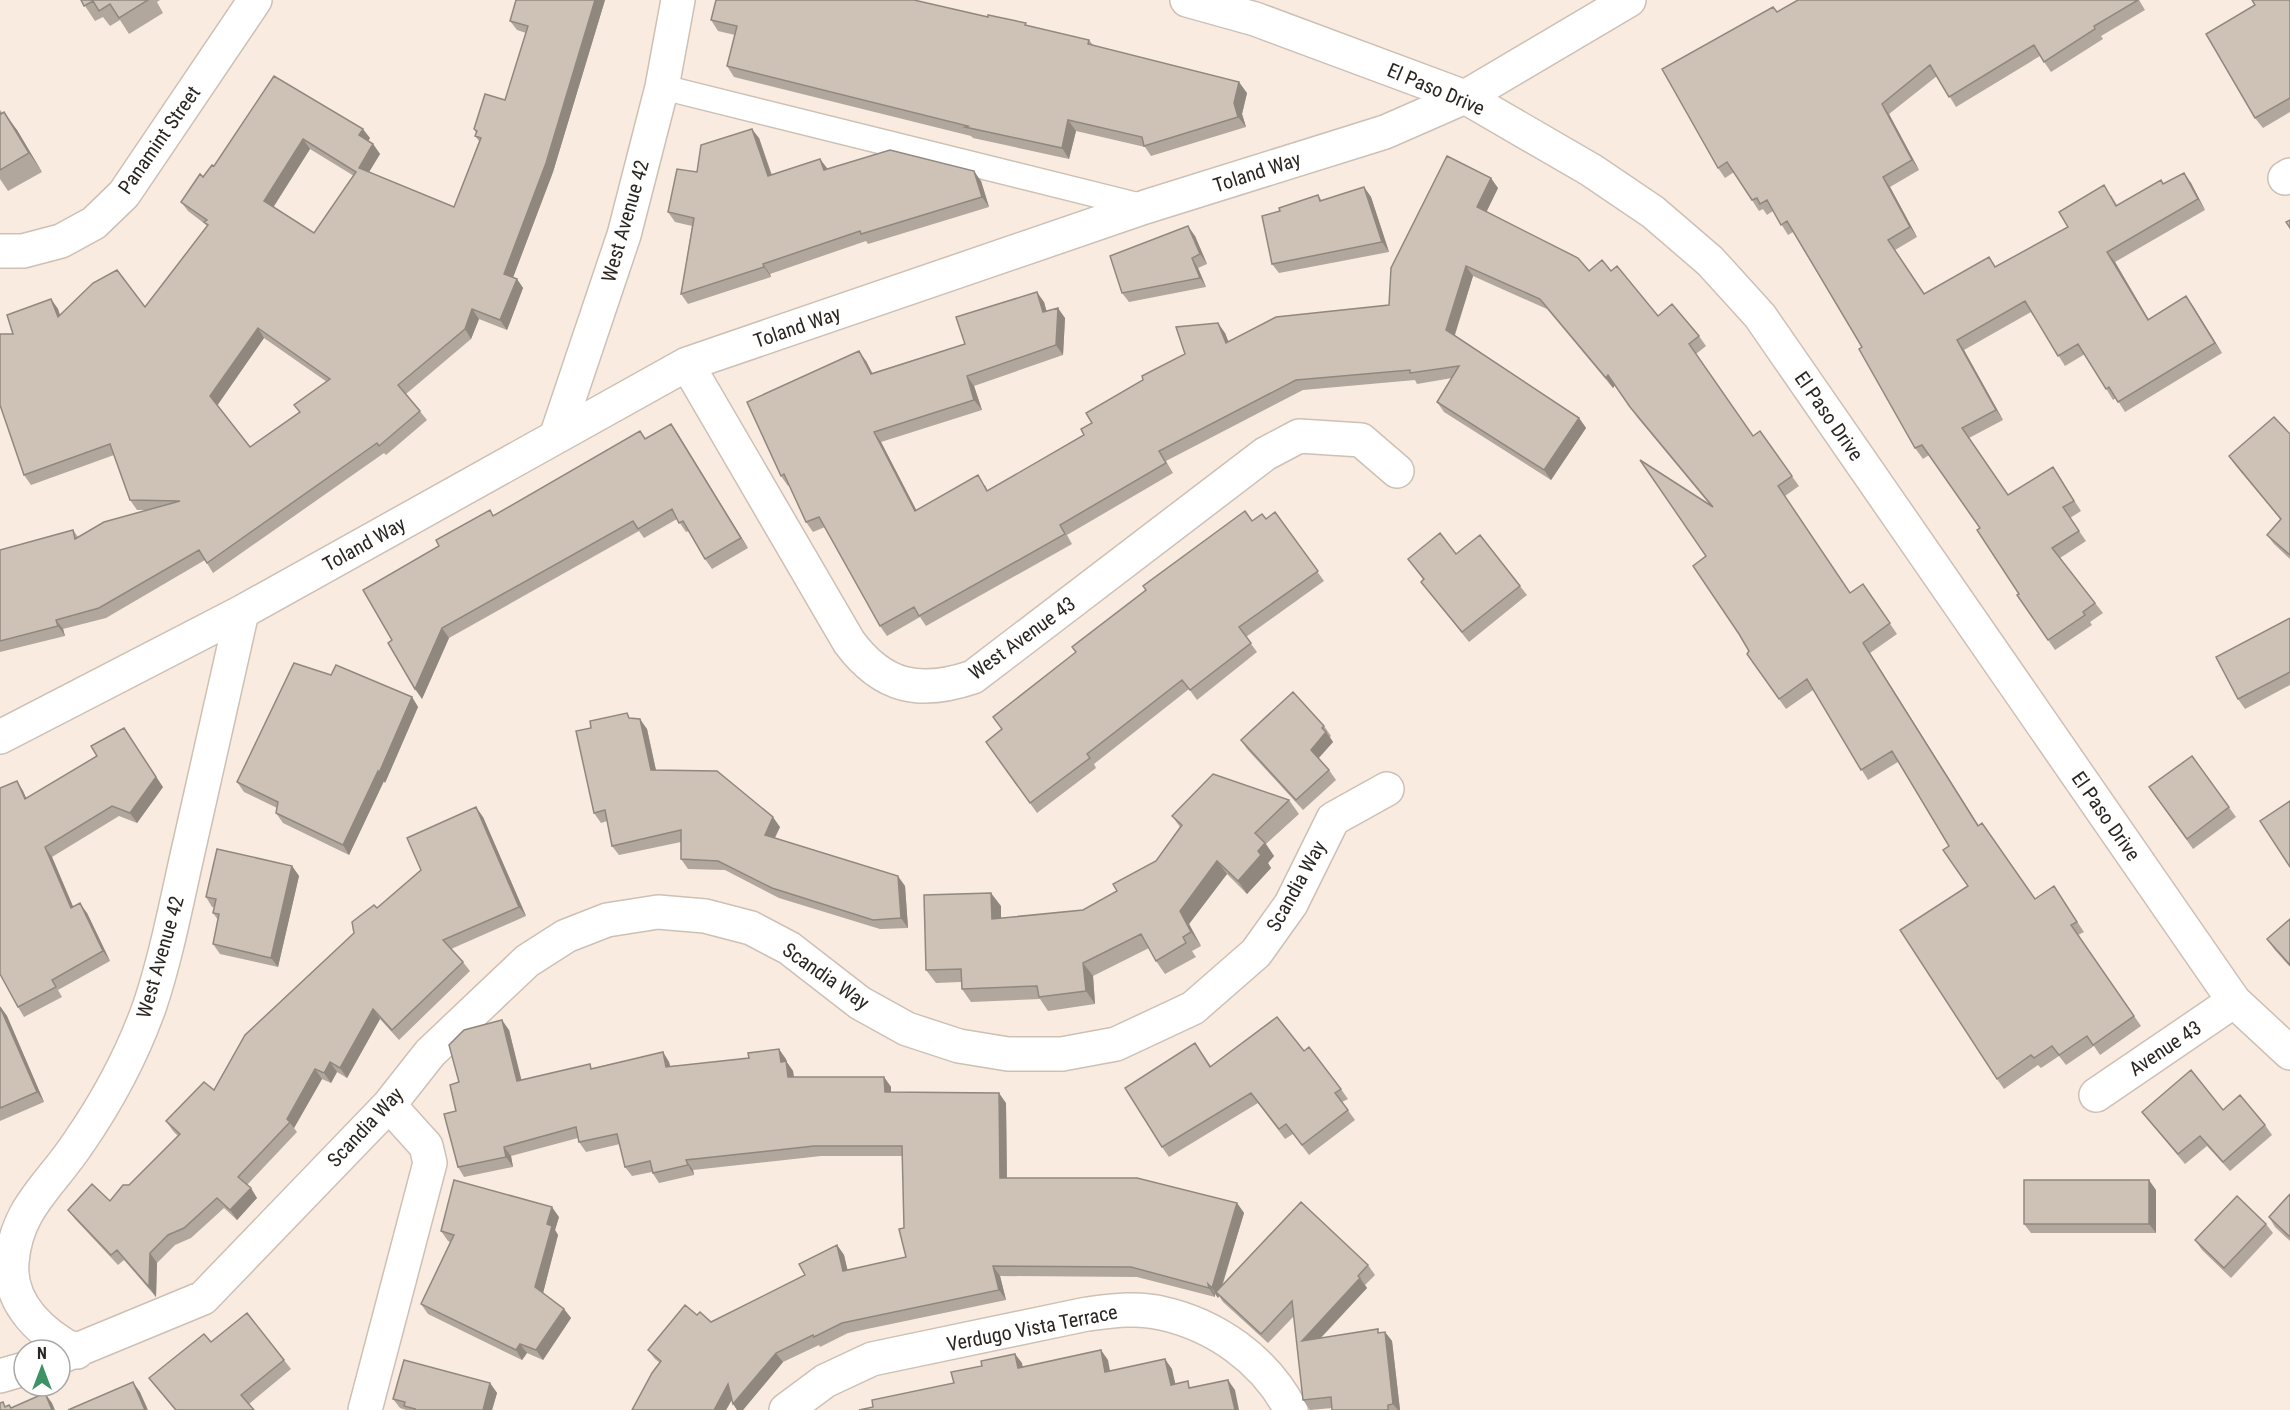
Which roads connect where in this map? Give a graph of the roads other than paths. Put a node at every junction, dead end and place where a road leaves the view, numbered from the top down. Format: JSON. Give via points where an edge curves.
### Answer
{"nodes":[{"id":1,"x":255,"y":0,"type":"edge"},
{"id":2,"x":678,"y":0,"type":"edge"},
{"id":3,"x":1629,"y":0,"type":"edge"},
{"id":4,"x":1203,"y":2,"type":"edge"},
{"id":5,"x":662,"y":87,"type":"junction"},
{"id":6,"x":1465,"y":97,"type":"junction"},
{"id":7,"x":1145,"y":207,"type":"junction"},
{"id":8,"x":0,"y":252,"type":"edge"},
{"id":9,"x":687,"y":364,"type":"junction"},
{"id":10,"x":556,"y":437,"type":"junction"},
{"id":11,"x":1397,"y":471,"type":"dead end"},
{"id":12,"x":242,"y":612,"type":"junction"},
{"id":13,"x":0,"y":737,"type":"edge"},
{"id":14,"x":1387,"y":789,"type":"dead end"},
{"id":15,"x":2234,"y":1001,"type":"junction"},
{"id":16,"x":2290,"y":1053,"type":"edge"},
{"id":17,"x":2096,"y":1095,"type":"dead end"},
{"id":18,"x":389,"y":1105,"type":"junction"},
{"id":19,"x":50,"y":1338,"type":"edge"},
{"id":20,"x":72,"y":1353,"type":"edge"},
{"id":21,"x":364,"y":1410,"type":"edge"},
{"id":22,"x":786,"y":1410,"type":"edge"},
{"id":23,"x":1291,"y":1410,"type":"edge"}],
"edges":[{"from":1,"to":8,"type":"street","name":"Panamint Street","via":[[124,194],[94,223],[61,241],[23,252]]},
{"from":2,"to":5,"type":"street","name":"West Avenue 42"},
{"from":3,"to":6,"type":"street","name":"Toland Way"},
{"from":4,"to":6,"type":"street","name":"El Paso Drive"},
{"from":5,"to":7,"type":"lane"},
{"from":5,"to":10,"type":"street","name":"West Avenue 42","via":[[624,235]]},
{"from":6,"to":7,"type":"street","name":"Toland Way","via":[[1385,132]]},
{"from":6,"to":15,"type":"street","name":"El Paso Drive","via":[[1591,170],[1653,212],[1710,261],[1760,316]]},
{"from":7,"to":9,"type":"street","name":"Toland Way"},
{"from":9,"to":10,"type":"street","name":"Toland Way"},
{"from":9,"to":11,"type":"street","name":"West Avenue 43","via":[[849,642],[862,659],[884,676],[912,686],[945,686],[973,677],[1265,454],[1299,436],[1361,440]]},
{"from":10,"to":12,"type":"street","name":"Toland Way"},
{"from":12,"to":13,"type":"street","name":"Toland Way"},
{"from":12,"to":19,"type":"street","name":"West Avenue 42","via":[[167,945],[149,1006],[115,1084],[79,1144],[27,1209],[14,1237],[11,1266],[18,1297]]},
{"from":14,"to":18,"type":"street","name":"Scandia Way","via":[[1333,819],[1291,904],[1256,953],[1193,1008],[1116,1044],[1062,1054],[1019,1054],[959,1046],[908,1029],[860,1003],[789,948],[751,928],[705,916],[658,912],[597,924],[566,936],[527,961],[430,1053]]},
{"from":15,"to":16,"type":"street","name":"El Paso Drive"},
{"from":15,"to":17,"type":"street","name":"Avenue 43"},
{"from":18,"to":20,"type":"street","name":"Scandia Way","via":[[203,1298]]},
{"from":18,"to":21,"type":"street","via":[[426,1146],[430,1163]]},
{"from":22,"to":23,"type":"street","name":"Verdugo Vista Terrace","via":[[825,1381],[872,1359],[1120,1310],[1160,1312],[1212,1332],[1238,1347],[1266,1373]]}]}
